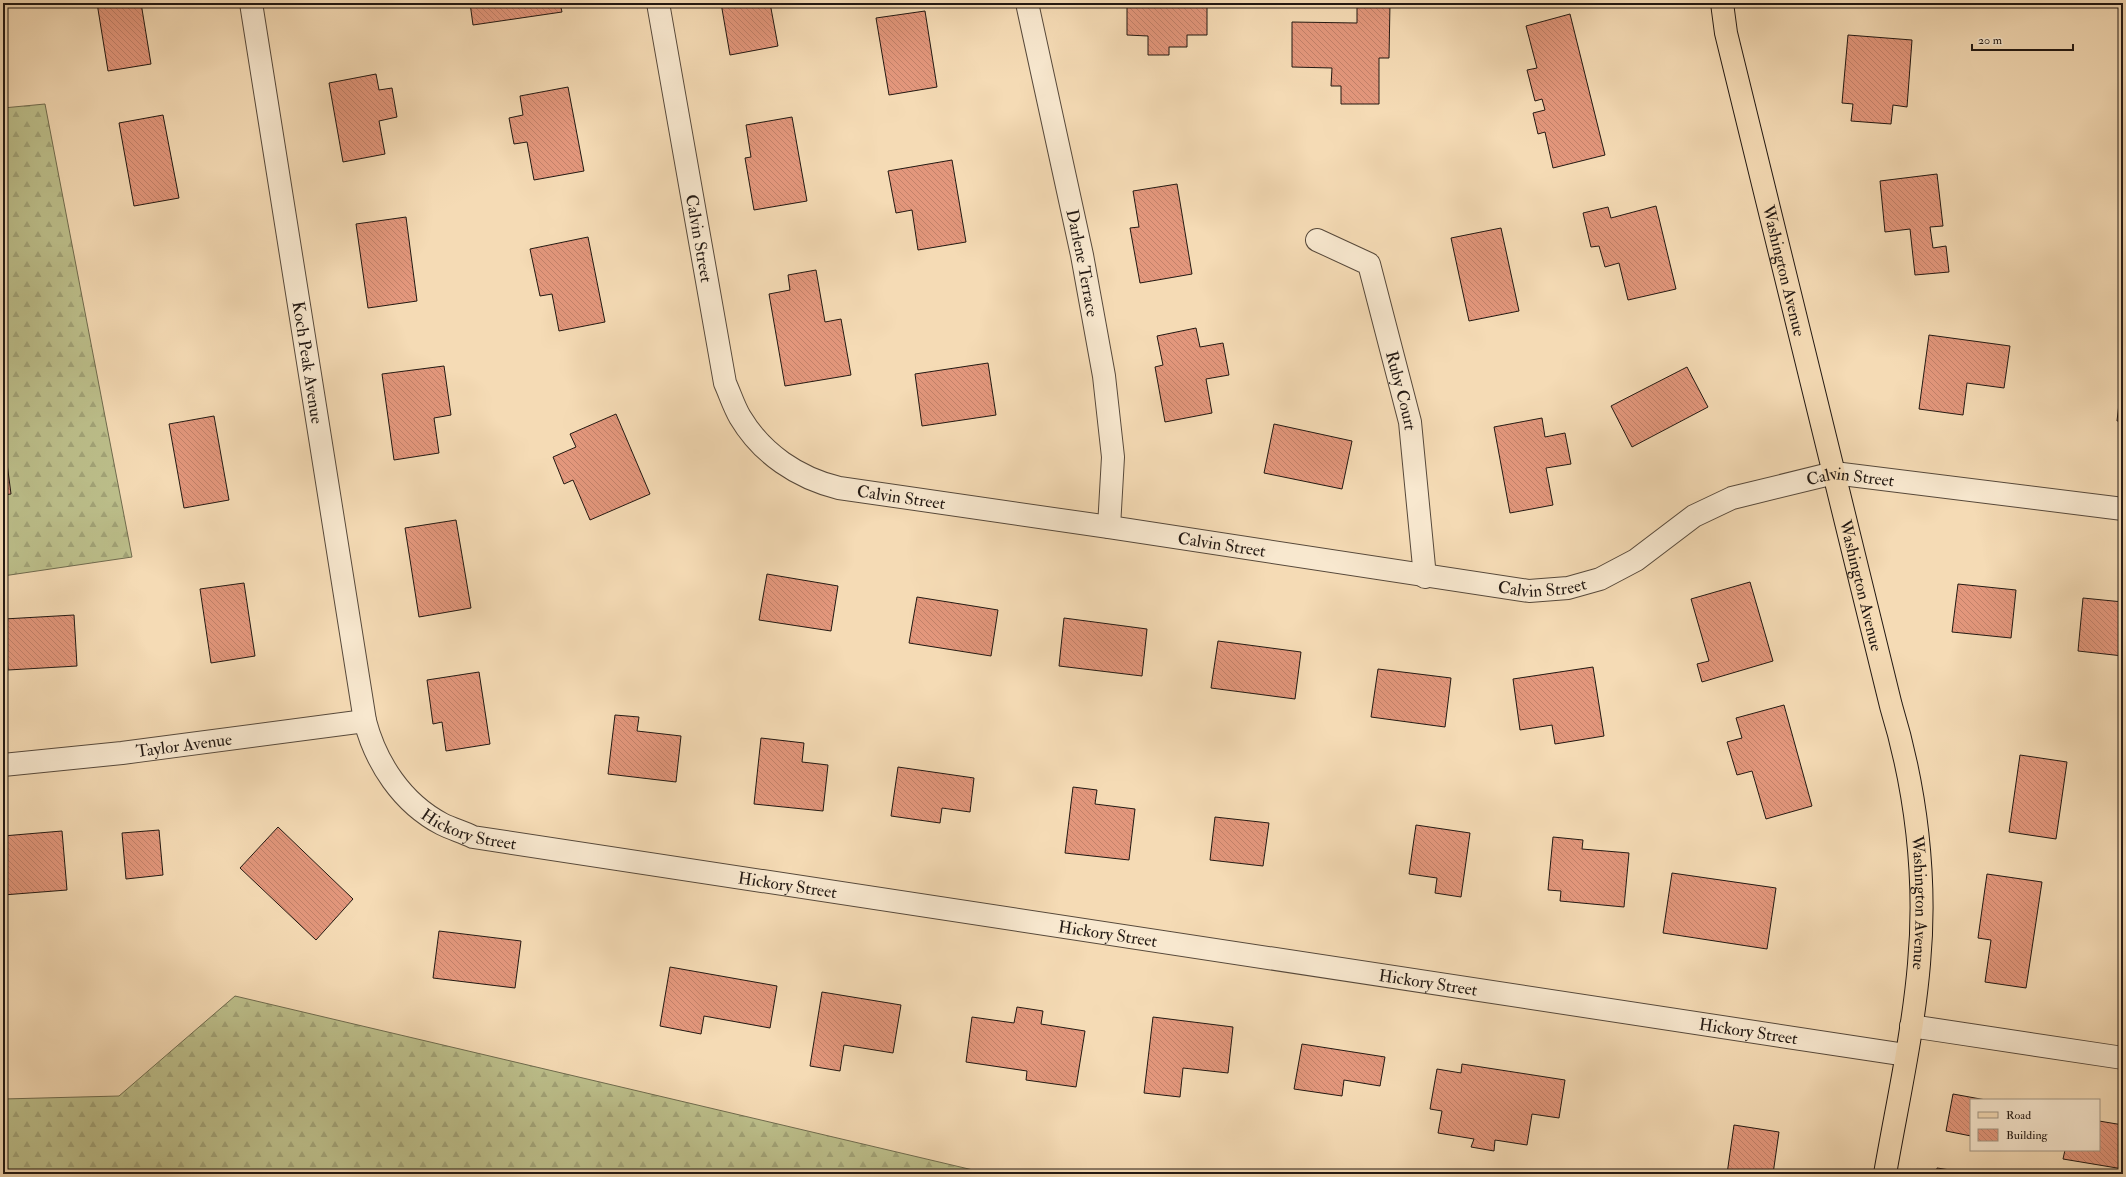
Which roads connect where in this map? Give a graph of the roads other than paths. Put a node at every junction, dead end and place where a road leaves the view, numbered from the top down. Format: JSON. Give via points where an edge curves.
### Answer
{"nodes":[{"id":1,"x":251,"y":3,"type":"edge"},
{"id":2,"x":658,"y":3,"type":"edge"},
{"id":3,"x":1027,"y":3,"type":"edge"},
{"id":4,"x":1722,"y":3,"type":"edge"},
{"id":5,"x":1317,"y":240,"type":"dead end"},
{"id":6,"x":1834,"y":473,"type":"junction"},
{"id":7,"x":2123,"y":509,"type":"edge"},
{"id":8,"x":1109,"y":527,"type":"junction"},
{"id":9,"x":1425,"y":577,"type":"junction"},
{"id":10,"x":365,"y":721,"type":"junction"},
{"id":11,"x":3,"y":764,"type":"edge"},
{"id":12,"x":1911,"y":1026,"type":"junction"},
{"id":13,"x":1906,"y":1055,"type":"junction"},
{"id":14,"x":2123,"y":1058,"type":"edge"},
{"id":15,"x":1885,"y":1174,"type":"edge"}],
"edges":[{"from":1,"to":10,"type":"street","name":"Koch Peak Avenue"},
{"from":2,"to":8,"type":"street","name":"Calvin Street","via":[[725,383],[739,416],[761,446],[789,468],[839,488]]},
{"from":3,"to":8,"type":"street","name":"Darlene Terrace","via":[[1082,255],[1104,376],[1113,457]]},
{"from":4,"to":6,"type":"main road","name":"Washington Avenue","via":[[1728,41]]},
{"from":5,"to":9,"type":"street","name":"Ruby Court","via":[[1369,264],[1410,422]]},
{"from":6,"to":7,"type":"street","name":"Calvin Street"},
{"from":6,"to":9,"type":"street","name":"Calvin Street","via":[[1732,498],[1694,516],[1636,560],[1600,579],[1568,588],[1529,591]]},
{"from":6,"to":12,"type":"main road","name":"Washington Avenue","via":[[1913,799],[1921,881],[1919,964]]},
{"from":8,"to":9,"type":"street","name":"Calvin Street"},
{"from":10,"to":11,"type":"street","name":"Taylor Avenue","via":[[122,753]]},
{"from":10,"to":13,"type":"street","name":"Hickory Street","via":[[370,742],[388,775],[410,801],[441,823],[473,837]]},
{"from":12,"to":13,"type":"main road","name":"Washington Avenue"},
{"from":12,"to":14,"type":"street"},
{"from":13,"to":15,"type":"main road","name":"Washington Avenue"}]}
